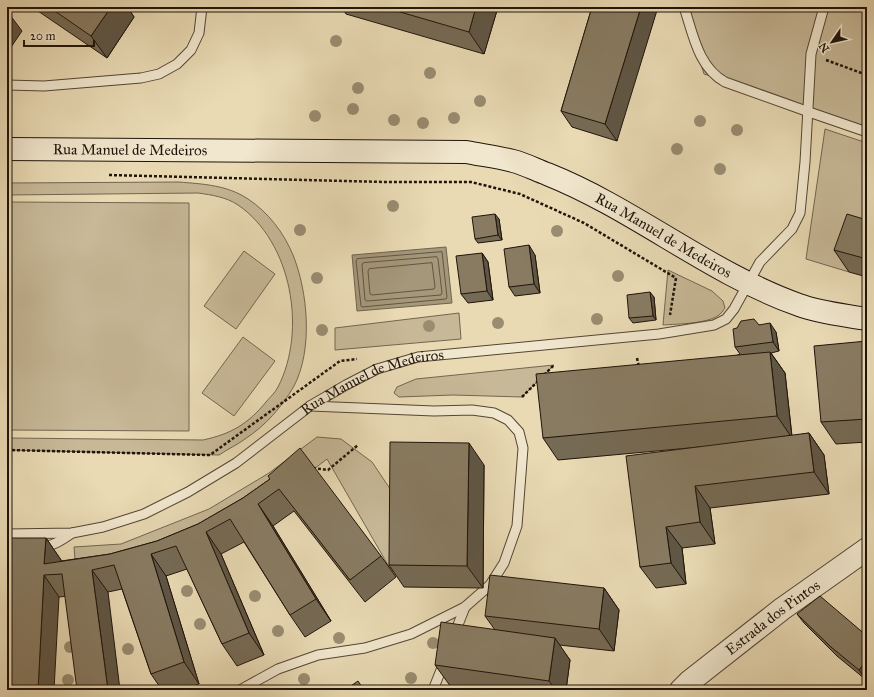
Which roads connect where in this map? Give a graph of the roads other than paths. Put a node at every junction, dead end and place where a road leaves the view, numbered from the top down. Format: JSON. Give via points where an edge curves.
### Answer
{"nodes":[{"id":1,"x":202,"y":7,"type":"edge"},
{"id":2,"x":684,"y":7,"type":"edge"},
{"id":3,"x":824,"y":7,"type":"edge"},
{"id":4,"x":7,"y":85,"type":"edge"},
{"id":5,"x":809,"y":112,"type":"junction"},
{"id":6,"x":867,"y":132,"type":"edge"},
{"id":7,"x":7,"y":149,"type":"edge"},
{"id":8,"x":749,"y":284,"type":"junction"},
{"id":9,"x":867,"y":319,"type":"edge"},
{"id":10,"x":310,"y":406,"type":"junction"},
{"id":11,"x":72,"y":533,"type":"junction"},
{"id":12,"x":7,"y":534,"type":"edge"},
{"id":13,"x":29,"y":547,"type":"edge"},
{"id":14,"x":867,"y":549,"type":"edge"},
{"id":15,"x":465,"y":607,"type":"junction"},
{"id":16,"x":240,"y":690,"type":"edge"},
{"id":17,"x":433,"y":690,"type":"edge"},
{"id":18,"x":681,"y":690,"type":"edge"}],
"edges":[{"from":1,"to":4,"type":"lane","via":[[199,33],[191,50],[177,64],[159,74],[141,78],[44,86]]},
{"from":2,"to":5,"type":"lane","via":[[701,56],[717,78]]},
{"from":3,"to":5,"type":"lane","via":[[811,54]]},
{"from":5,"to":6,"type":"lane"},
{"from":5,"to":8,"type":"lane","via":[[800,213],[792,229],[760,262]]},
{"from":7,"to":8,"type":"main road","name":"Rua Manuel de Medeiros","via":[[466,152],[500,158],[514,161],[600,199]]},
{"from":8,"to":9,"type":"main road","name":"Rua Manuel de Medeiros","via":[[800,306]]},
{"from":8,"to":10,"type":"lane","name":"Rua Manuel de Medeiros","via":[[726,319],[714,325],[660,334],[418,357],[377,369]]},
{"from":10,"to":11,"type":"lane","name":"Rua Manuel de Medeiros","via":[[236,463],[188,492],[144,514]]},
{"from":10,"to":15,"type":"lane","via":[[472,410],[494,413],[508,420],[519,432],[523,448],[517,526],[504,563],[490,585]]},
{"from":11,"to":12,"type":"lane","name":"Rua Manuel de Medeiros"},
{"from":11,"to":13,"type":"lane","via":[[60,542],[43,547]]},
{"from":14,"to":18,"type":"main road","name":"Estrada dos Pintos","via":[[782,609]]},
{"from":15,"to":16,"type":"lane","via":[[410,634],[365,648],[318,655],[278,669]]},
{"from":15,"to":17,"type":"lane"}]}
